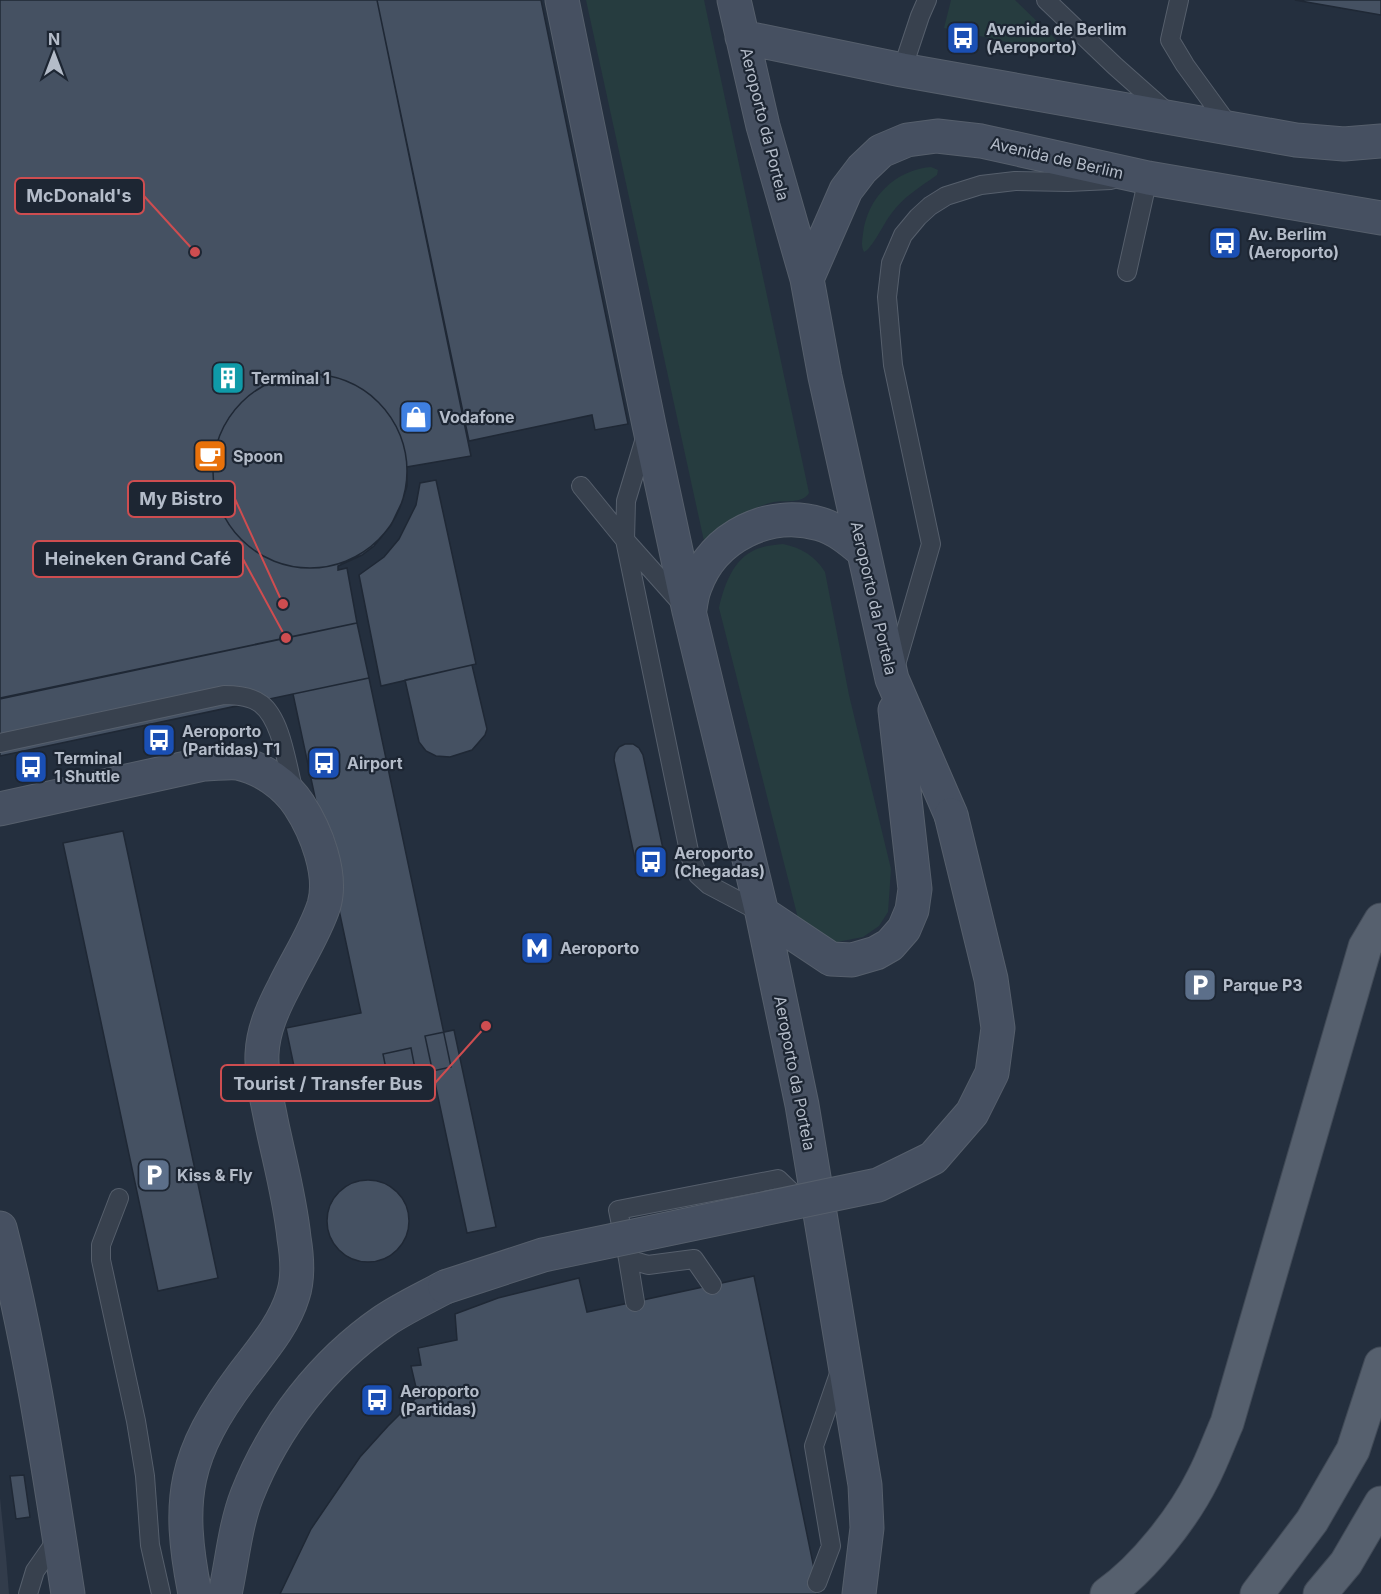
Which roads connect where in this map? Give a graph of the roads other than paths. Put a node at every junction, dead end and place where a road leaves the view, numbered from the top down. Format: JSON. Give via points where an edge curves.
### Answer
{"nodes":[{"id":1,"x":562,"y":0,"type":"edge"},
{"id":2,"x":734,"y":0,"type":"edge"},
{"id":3,"x":927,"y":0,"type":"edge"},
{"id":4,"x":1046,"y":0,"type":"edge"},
{"id":5,"x":1179,"y":0,"type":"edge"},
{"id":6,"x":742,"y":37,"type":"junction"},
{"id":7,"x":902,"y":70,"type":"junction"},
{"id":8,"x":1174,"y":118,"type":"junction"},
{"id":9,"x":1231,"y":129,"type":"junction"},
{"id":10,"x":1381,"y":141,"type":"edge"},
{"id":11,"x":1148,"y":178,"type":"junction"},
{"id":12,"x":1381,"y":218,"type":"edge"},
{"id":13,"x":1127,"y":272,"type":"dead end"},
{"id":14,"x":807,"y":279,"type":"junction"},
{"id":15,"x":649,"y":425,"type":"junction"},
{"id":16,"x":580,"y":486,"type":"dead end"},
{"id":17,"x":625,"y":540,"type":"junction"},
{"id":18,"x":863,"y":551,"type":"junction"},
{"id":19,"x":689,"y":611,"type":"junction"},
{"id":20,"x":892,"y":679,"type":"junction"},
{"id":21,"x":0,"y":743,"type":"edge"},
{"id":22,"x":296,"y":800,"type":"junction"},
{"id":23,"x":0,"y":809,"type":"edge"},
{"id":24,"x":762,"y":913,"type":"junction"},
{"id":25,"x":1381,"y":920,"type":"edge"},
{"id":26,"x":119,"y":1197,"type":"dead end"},
{"id":27,"x":821,"y":1221,"type":"junction"},
{"id":28,"x":0,"y":1228,"type":"edge"},
{"id":29,"x":628,"y":1258,"type":"junction"},
{"id":30,"x":712,"y":1285,"type":"dead end"},
{"id":31,"x":635,"y":1302,"type":"dead end"},
{"id":32,"x":845,"y":1358,"type":"junction"},
{"id":33,"x":1381,"y":1364,"type":"edge"},
{"id":34,"x":1381,"y":1503,"type":"edge"},
{"id":35,"x":59,"y":1537,"type":"junction"},
{"id":36,"x":817,"y":1583,"type":"dead end"},
{"id":37,"x":28,"y":1594,"type":"edge"},
{"id":38,"x":68,"y":1594,"type":"edge"},
{"id":39,"x":161,"y":1594,"type":"edge"},
{"id":40,"x":195,"y":1594,"type":"edge"},
{"id":41,"x":225,"y":1594,"type":"edge"},
{"id":42,"x":859,"y":1594,"type":"edge"},
{"id":43,"x":1107,"y":1594,"type":"edge"},
{"id":44,"x":1257,"y":1594,"type":"edge"},
{"id":45,"x":1320,"y":1594,"type":"edge"}],
"edges":[{"from":1,"to":15,"type":"main road","name":"Aeroporto da Portela"},
{"from":2,"to":6,"type":"main road","name":"Aeroporto da Portela"},
{"from":3,"to":7,"type":"lane"},
{"from":4,"to":8,"type":"lane"},
{"from":5,"to":9,"type":"lane","via":[[1170,40]]},
{"from":6,"to":7,"type":"main road"},
{"from":6,"to":14,"type":"main road","name":"Aeroporto da Portela"},
{"from":7,"to":8,"type":"main road"},
{"from":8,"to":9,"type":"main road"},
{"from":9,"to":10,"type":"main road","via":[[1344,144]]},
{"from":11,"to":12,"type":"main road","name":"Avenida de Berlim"},
{"from":11,"to":13,"type":"lane"},
{"from":11,"to":14,"type":"main road","name":"Avenida de Berlim","via":[[981,141],[937,136],[906,140],[881,151],[846,190]]},
{"from":11,"to":20,"type":"lane","via":[[981,185],[946,196],[930,206],[903,235],[891,263],[888,314],[893,365],[931,544]]},
{"from":14,"to":18,"type":"main road","name":"Aeroporto da Portela"},
{"from":15,"to":17,"type":"lane","via":[[626,501]]},
{"from":15,"to":19,"type":"main road","name":"Aeroporto da Portela"},
{"from":16,"to":17,"type":"lane"},
{"from":17,"to":19,"type":"lane"},
{"from":17,"to":24,"type":"lane","via":[[690,856],[698,875],[709,885]]},
{"from":18,"to":19,"type":"main road","via":[[844,535],[820,524],[769,521],[723,544],[706,564]]},
{"from":18,"to":20,"type":"main road","name":"Aeroporto da Portela"},
{"from":19,"to":24,"type":"main road","name":"Aeroporto da Portela"},
{"from":20,"to":24,"type":"main road","via":[[915,889],[904,929],[890,945],[876,953],[852,960],[831,958]]},
{"from":20,"to":41,"type":"main road","name":"Aeroporto da Portela","bridge":true,"via":[[951,814],[991,979],[998,1028],[992,1072],[972,1113],[933,1158],[878,1185],[543,1255],[445,1287],[385,1320],[335,1361],[294,1408],[270,1446],[246,1496]]},
{"from":21,"to":22,"type":"lane","via":[[237,695],[260,702],[271,714]]},
{"from":22,"to":23,"type":"main road","via":[[279,782],[260,772],[237,763],[204,764]]},
{"from":22,"to":40,"type":"main road","via":[[321,851],[324,903],[272,1010],[262,1054],[264,1086],[293,1224],[297,1260],[294,1294],[279,1328],[225,1399],[192,1466],[185,1525]]},
{"from":24,"to":27,"type":"main road","name":"Aeroporto da Portela","via":[[802,1105]]},
{"from":25,"to":43,"type":"main road","via":[[1365,947],[1227,1423],[1203,1479],[1181,1515],[1154,1551]]},
{"from":26,"to":39,"type":"lane","via":[[101,1245],[101,1260],[136,1421],[150,1545]]},
{"from":27,"to":29,"type":"lane","via":[[778,1179],[739,1185],[618,1210]]},
{"from":27,"to":32,"type":"main road","name":"Aeroporto da Portela"},
{"from":28,"to":35,"type":"main road","via":[[34,1387]]},
{"from":29,"to":30,"type":"lane","via":[[648,1265],[694,1258]]},
{"from":29,"to":31,"type":"lane"},
{"from":32,"to":36,"type":"lane","via":[[814,1446],[831,1546]]},
{"from":32,"to":42,"type":"main road","name":"Aeroporto da Portela","via":[[865,1485],[867,1528]]},
{"from":33,"to":44,"type":"main road","via":[[1353,1450],[1312,1521]]},
{"from":34,"to":45,"type":"main road","via":[[1346,1563]]},
{"from":35,"to":37,"type":"lane","via":[[35,1571]]},
{"from":35,"to":38,"type":"main road"}]}
